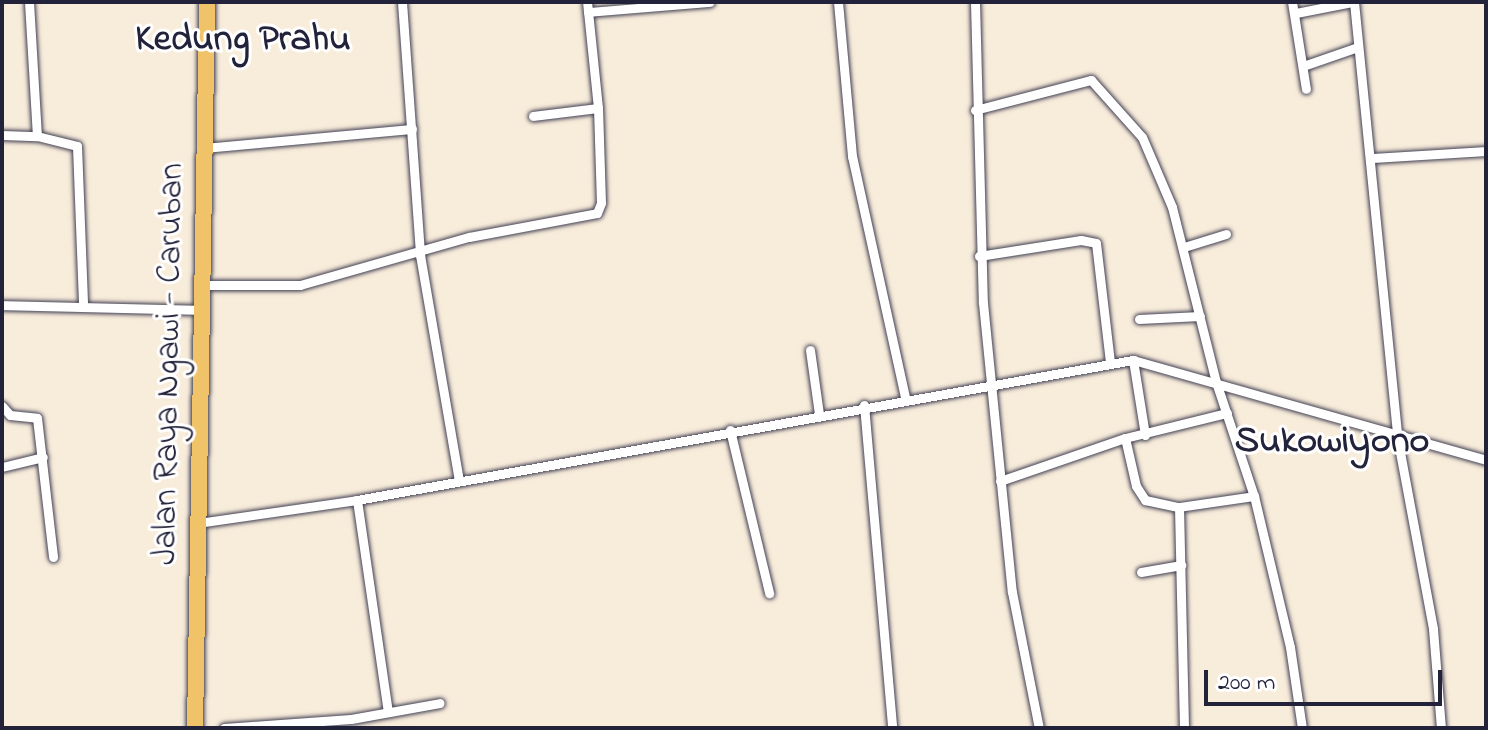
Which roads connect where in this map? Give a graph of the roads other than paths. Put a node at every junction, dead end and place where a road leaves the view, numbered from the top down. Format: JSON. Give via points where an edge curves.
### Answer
{"nodes":[{"id":1,"x":29,"y":2,"type":"edge"},
{"id":2,"x":207,"y":2,"type":"edge"},
{"id":3,"x":402,"y":2,"type":"edge"},
{"id":4,"x":710,"y":2,"type":"edge"},
{"id":5,"x":838,"y":2,"type":"edge"},
{"id":6,"x":975,"y":2,"type":"edge"},
{"id":7,"x":1292,"y":2,"type":"edge"},
{"id":8,"x":1353,"y":2,"type":"edge"},
{"id":9,"x":588,"y":7,"type":"edge"},
{"id":10,"x":1296,"y":13,"type":"junction"},
{"id":11,"x":1358,"y":47,"type":"junction"},
{"id":12,"x":1303,"y":66,"type":"junction"},
{"id":13,"x":1306,"y":89,"type":"dead end"},
{"id":14,"x":598,"y":108,"type":"junction"},
{"id":15,"x":975,"y":110,"type":"junction"},
{"id":16,"x":533,"y":116,"type":"dead end"},
{"id":17,"x":412,"y":129,"type":"junction"},
{"id":18,"x":2,"y":135,"type":"edge"},
{"id":19,"x":37,"y":136,"type":"junction"},
{"id":20,"x":203,"y":148,"type":"junction"},
{"id":21,"x":1486,"y":151,"type":"edge"},
{"id":22,"x":1373,"y":158,"type":"junction"},
{"id":23,"x":1226,"y":234,"type":"dead end"},
{"id":24,"x":1184,"y":247,"type":"junction"},
{"id":25,"x":420,"y":255,"type":"junction"},
{"id":26,"x":979,"y":256,"type":"junction"},
{"id":27,"x":202,"y":285,"type":"junction"},
{"id":28,"x":83,"y":303,"type":"junction"},
{"id":29,"x":2,"y":305,"type":"edge"},
{"id":30,"x":201,"y":310,"type":"junction"},
{"id":31,"x":1200,"y":316,"type":"junction"},
{"id":32,"x":1139,"y":319,"type":"dead end"},
{"id":33,"x":810,"y":350,"type":"dead end"},
{"id":34,"x":1133,"y":360,"type":"junction"},
{"id":35,"x":1110,"y":362,"type":"junction"},
{"id":36,"x":1216,"y":382,"type":"junction"},
{"id":37,"x":991,"y":383,"type":"junction"},
{"id":38,"x":905,"y":398,"type":"junction"},
{"id":39,"x":864,"y":405,"type":"junction"},
{"id":40,"x":2,"y":406,"type":"edge"},
{"id":41,"x":1227,"y":413,"type":"junction"},
{"id":42,"x":819,"y":414,"type":"junction"},
{"id":43,"x":730,"y":430,"type":"junction"},
{"id":44,"x":1145,"y":435,"type":"junction"},
{"id":45,"x":1397,"y":436,"type":"junction"},
{"id":46,"x":1125,"y":438,"type":"junction"},
{"id":47,"x":43,"y":457,"type":"junction"},
{"id":48,"x":1486,"y":460,"type":"edge"},
{"id":49,"x":2,"y":467,"type":"edge"},
{"id":50,"x":459,"y":481,"type":"junction"},
{"id":51,"x":1000,"y":481,"type":"junction"},
{"id":52,"x":1254,"y":496,"type":"junction"},
{"id":53,"x":357,"y":500,"type":"junction"},
{"id":54,"x":1179,"y":507,"type":"junction"},
{"id":55,"x":197,"y":523,"type":"junction"},
{"id":56,"x":53,"y":557,"type":"dead end"},
{"id":57,"x":1181,"y":565,"type":"junction"},
{"id":58,"x":1141,"y":572,"type":"dead end"},
{"id":59,"x":769,"y":593,"type":"dead end"},
{"id":60,"x":440,"y":703,"type":"dead end"},
{"id":61,"x":388,"y":712,"type":"junction"},
{"id":62,"x":259,"y":726,"type":"edge"},
{"id":63,"x":195,"y":728,"type":"edge"},
{"id":64,"x":224,"y":728,"type":"edge"},
{"id":65,"x":892,"y":728,"type":"edge"},
{"id":66,"x":1039,"y":728,"type":"edge"},
{"id":67,"x":1184,"y":728,"type":"edge"},
{"id":68,"x":1302,"y":728,"type":"edge"},
{"id":69,"x":1441,"y":728,"type":"edge"}],
"edges":[{"from":1,"to":19,"type":"street"},
{"from":2,"to":20,"type":"highway","name":"Jalan Raya Ngawi - Caruban"},
{"from":3,"to":17,"type":"street"},
{"from":4,"to":9,"type":"street"},
{"from":5,"to":38,"type":"street","via":[[852,156]]},
{"from":6,"to":15,"type":"street"},
{"from":7,"to":10,"type":"street"},
{"from":8,"to":10,"type":"street"},
{"from":8,"to":11,"type":"street"},
{"from":9,"to":14,"type":"street"},
{"from":10,"to":12,"type":"street"},
{"from":11,"to":12,"type":"street"},
{"from":11,"to":22,"type":"street"},
{"from":12,"to":13,"type":"street"},
{"from":14,"to":16,"type":"street"},
{"from":14,"to":25,"type":"street","via":[[597,213],[469,237]]},
{"from":15,"to":24,"type":"street","via":[[1079,82],[1099,85],[1150,153]]},
{"from":15,"to":26,"type":"street"},
{"from":17,"to":20,"type":"street"},
{"from":17,"to":25,"type":"street"},
{"from":18,"to":19,"type":"street"},
{"from":19,"to":28,"type":"street","via":[[77,146]]},
{"from":20,"to":27,"type":"highway","name":"Jalan Raya Ngawi - Caruban"},
{"from":21,"to":22,"type":"street"},
{"from":22,"to":45,"type":"street"},
{"from":23,"to":24,"type":"street"},
{"from":24,"to":31,"type":"street"},
{"from":25,"to":27,"type":"street","via":[[300,285]]},
{"from":25,"to":50,"type":"street","via":[[431,344]]},
{"from":26,"to":35,"type":"street","via":[[1081,240],[1096,243]]},
{"from":26,"to":37,"type":"street"},
{"from":27,"to":30,"type":"highway","name":"Jalan Raya Ngawi - Caruban"},
{"from":28,"to":29,"type":"street"},
{"from":28,"to":30,"type":"street"},
{"from":30,"to":55,"type":"highway","name":"Jalan Raya Ngawi - Caruban"},
{"from":31,"to":32,"type":"street"},
{"from":31,"to":36,"type":"street"},
{"from":33,"to":42,"type":"street"},
{"from":34,"to":35,"type":"street"},
{"from":34,"to":36,"type":"street"},
{"from":34,"to":44,"type":"street"},
{"from":35,"to":37,"type":"street"},
{"from":36,"to":41,"type":"street"},
{"from":36,"to":45,"type":"street"},
{"from":37,"to":38,"type":"street"},
{"from":37,"to":51,"type":"street"},
{"from":38,"to":39,"type":"street"},
{"from":39,"to":42,"type":"street"},
{"from":39,"to":65,"type":"street"},
{"from":40,"to":47,"type":"street","via":[[10,415],[37,418]]},
{"from":41,"to":44,"type":"street"},
{"from":41,"to":52,"type":"street"},
{"from":42,"to":43,"type":"street"},
{"from":43,"to":50,"type":"street"},
{"from":43,"to":59,"type":"street"},
{"from":44,"to":46,"type":"street"},
{"from":45,"to":48,"type":"street"},
{"from":45,"to":69,"type":"street","via":[[1433,629]]},
{"from":46,"to":51,"type":"street"},
{"from":46,"to":54,"type":"street","via":[[1136,486],[1145,500]]},
{"from":47,"to":49,"type":"street"},
{"from":47,"to":56,"type":"street"},
{"from":50,"to":53,"type":"street"},
{"from":51,"to":66,"type":"street","via":[[1012,592]]},
{"from":52,"to":54,"type":"street"},
{"from":52,"to":68,"type":"street","via":[[1290,647]]},
{"from":53,"to":55,"type":"street"},
{"from":53,"to":61,"type":"street"},
{"from":54,"to":57,"type":"street"},
{"from":55,"to":63,"type":"highway","name":"Jalan Raya Ngawi - Caruban"},
{"from":57,"to":58,"type":"street"},
{"from":57,"to":67,"type":"street"},
{"from":60,"to":61,"type":"street"},
{"from":61,"to":62,"type":"street"},
{"from":62,"to":64,"type":"street"}]}
